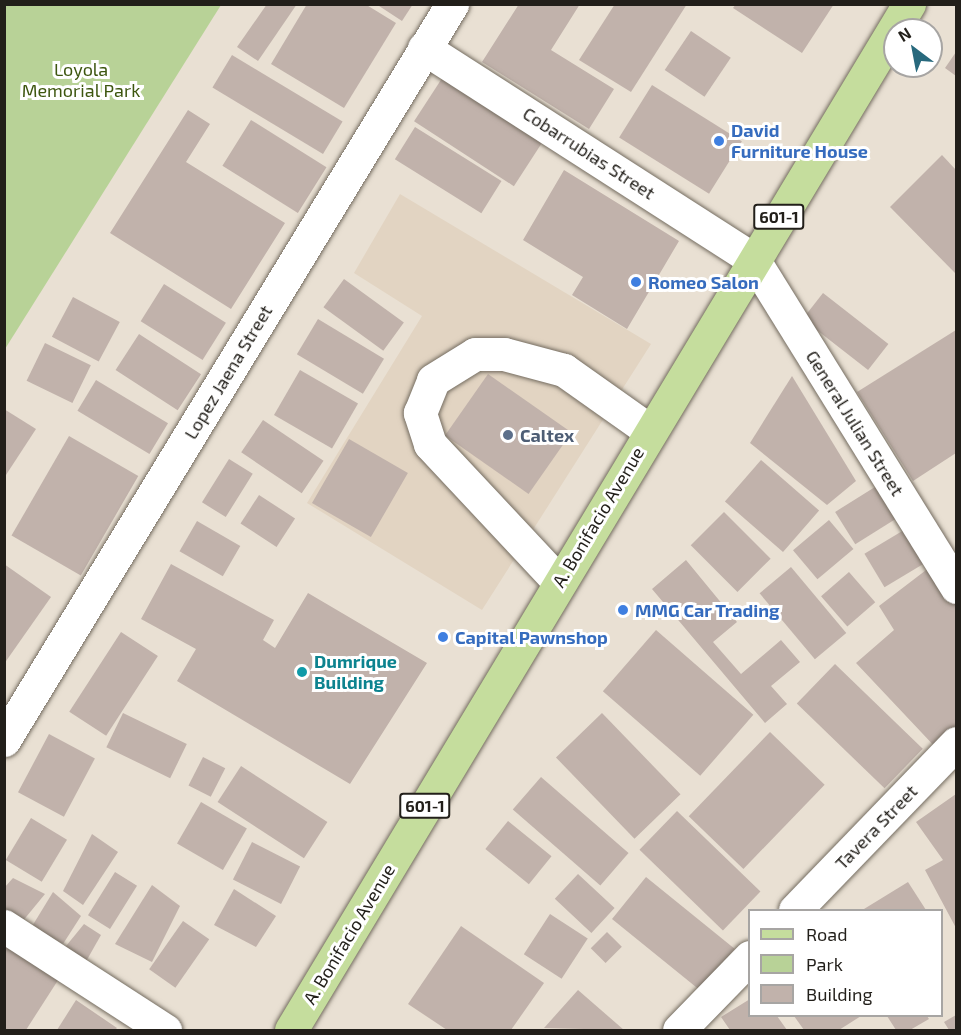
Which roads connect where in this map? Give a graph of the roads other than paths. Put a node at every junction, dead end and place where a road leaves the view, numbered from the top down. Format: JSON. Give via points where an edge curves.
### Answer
{"nodes":[{"id":1,"x":452,"y":4,"type":"edge"},
{"id":2,"x":909,"y":4,"type":"edge"},
{"id":3,"x":424,"y":48,"type":"junction"},
{"id":4,"x":753,"y":259,"type":"junction"},
{"id":5,"x":650,"y":431,"type":"junction"},
{"id":6,"x":559,"y":582,"type":"junction"},
{"id":7,"x":957,"y":587,"type":"edge"},
{"id":8,"x":4,"y":740,"type":"edge"},
{"id":9,"x":957,"y":744,"type":"edge"},
{"id":10,"x":796,"y":909,"type":"edge"},
{"id":11,"x":4,"y":926,"type":"edge"},
{"id":12,"x":748,"y":959,"type":"edge"},
{"id":13,"x":165,"y":1030,"type":"edge"},
{"id":14,"x":291,"y":1030,"type":"edge"},
{"id":15,"x":679,"y":1030,"type":"edge"}],
"edges":[{"from":1,"to":3,"type":"street","name":"Lopez Jaena Street"},
{"from":2,"to":4,"type":"main road","name":"A. Bonifacio Avenue","number":"601-1"},
{"from":3,"to":4,"type":"street","name":"Cobarrubias Street"},
{"from":3,"to":8,"type":"street","name":"Lopez Jaena Street"},
{"from":4,"to":5,"type":"main road","name":"A. Bonifacio Avenue","number":"601-1"},
{"from":4,"to":7,"type":"street","name":"General Julian Street"},
{"from":5,"to":6,"type":"main road","name":"A. Bonifacio Avenue","number":"601-1"},
{"from":5,"to":6,"type":"street","via":[[564,370],[504,354],[475,354],[433,380],[420,412],[430,444]]},
{"from":6,"to":14,"type":"main road","name":"A. Bonifacio Avenue","number":"601-1"},
{"from":9,"to":10,"type":"street","name":"Tavera Street"},
{"from":11,"to":13,"type":"street"},
{"from":12,"to":15,"type":"street"}]}
